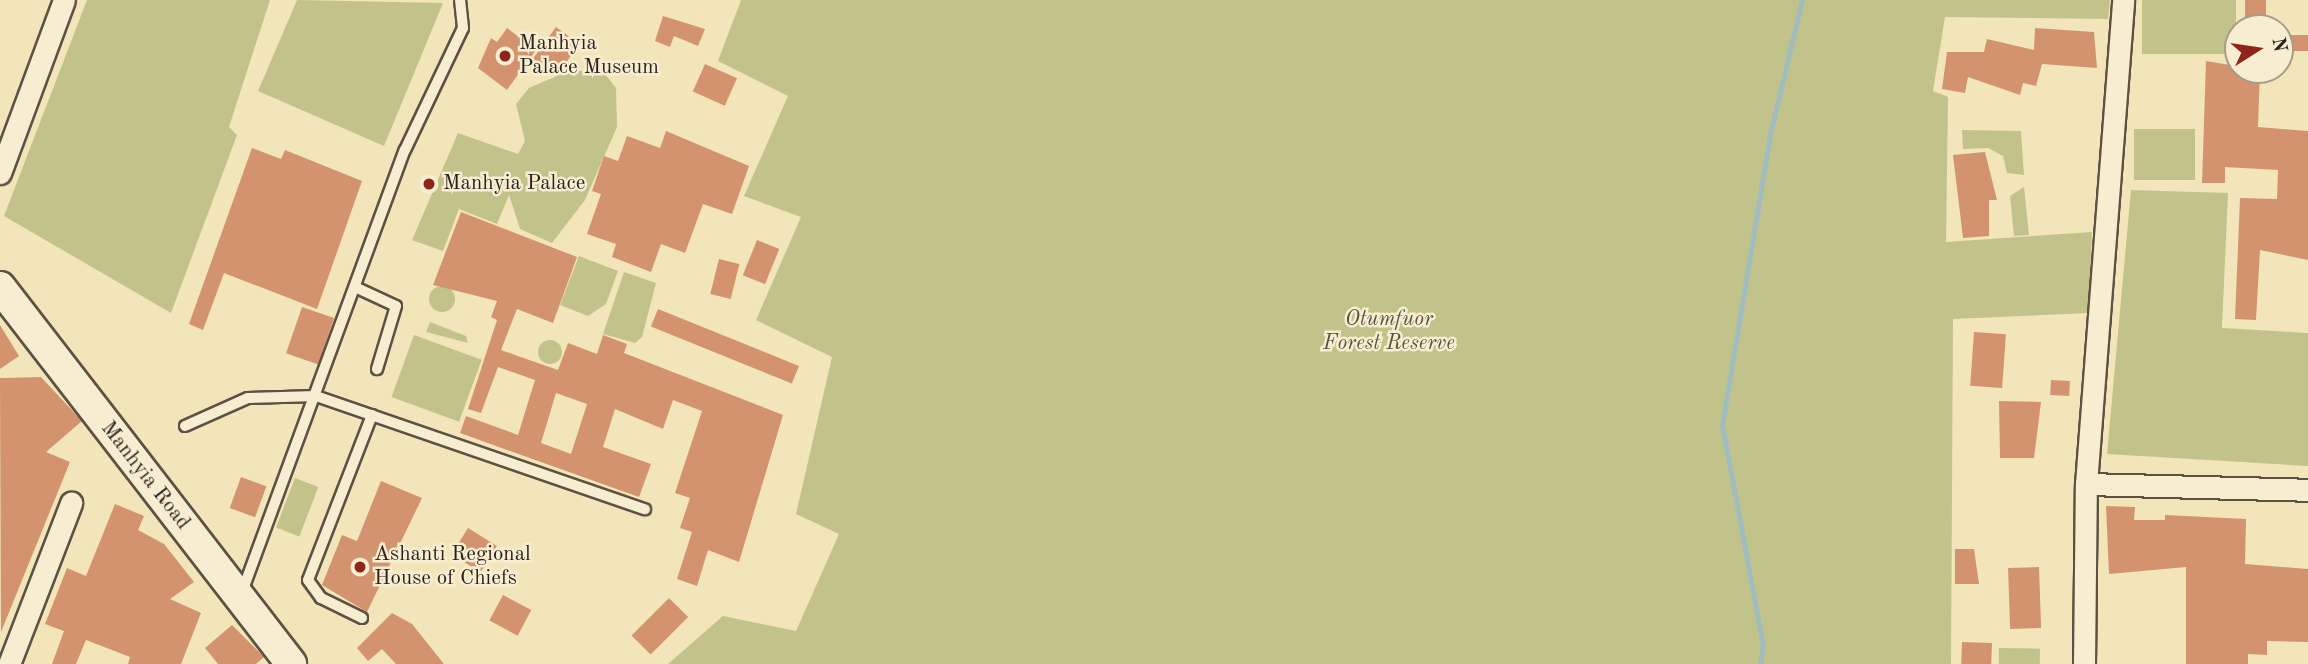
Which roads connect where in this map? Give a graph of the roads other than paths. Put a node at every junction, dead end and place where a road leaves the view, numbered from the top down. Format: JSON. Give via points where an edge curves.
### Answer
{"nodes":[{"id":1,"x":64,"y":0,"type":"edge"},
{"id":2,"x":460,"y":0,"type":"edge"},
{"id":3,"x":2123,"y":0,"type":"edge"},
{"id":4,"x":0,"y":173,"type":"edge"},
{"id":5,"x":0,"y":287,"type":"edge"},
{"id":6,"x":355,"y":288,"type":"junction"},
{"id":7,"x":377,"y":369,"type":"dead end"},
{"id":8,"x":316,"y":396,"type":"junction"},
{"id":9,"x":372,"y":415,"type":"junction"},
{"id":10,"x":185,"y":426,"type":"dead end"},
{"id":11,"x":2086,"y":484,"type":"junction"},
{"id":12,"x":2308,"y":490,"type":"edge"},
{"id":13,"x":71,"y":503,"type":"dead end"},
{"id":14,"x":645,"y":509,"type":"dead end"},
{"id":15,"x":240,"y":598,"type":"junction"},
{"id":16,"x":362,"y":618,"type":"dead end"},
{"id":17,"x":9,"y":664,"type":"edge"},
{"id":18,"x":291,"y":664,"type":"edge"},
{"id":19,"x":2084,"y":664,"type":"edge"}],
"edges":[{"from":1,"to":4,"type":"street"},
{"from":2,"to":6,"type":"lane","via":[[463,28],[405,150]]},
{"from":3,"to":11,"type":"street"},
{"from":5,"to":15,"type":"main road","name":"Manhyia Road"},
{"from":6,"to":7,"type":"lane","via":[[396,306]]},
{"from":6,"to":8,"type":"lane"},
{"from":8,"to":9,"type":"lane"},
{"from":8,"to":10,"type":"lane","via":[[248,398]]},
{"from":8,"to":15,"type":"lane"},
{"from":9,"to":14,"type":"lane"},
{"from":9,"to":16,"type":"lane","via":[[308,580],[321,598]]},
{"from":11,"to":12,"type":"street"},
{"from":11,"to":19,"type":"street"},
{"from":13,"to":17,"type":"street"},
{"from":15,"to":18,"type":"main road","name":"Manhyia Road"}]}
